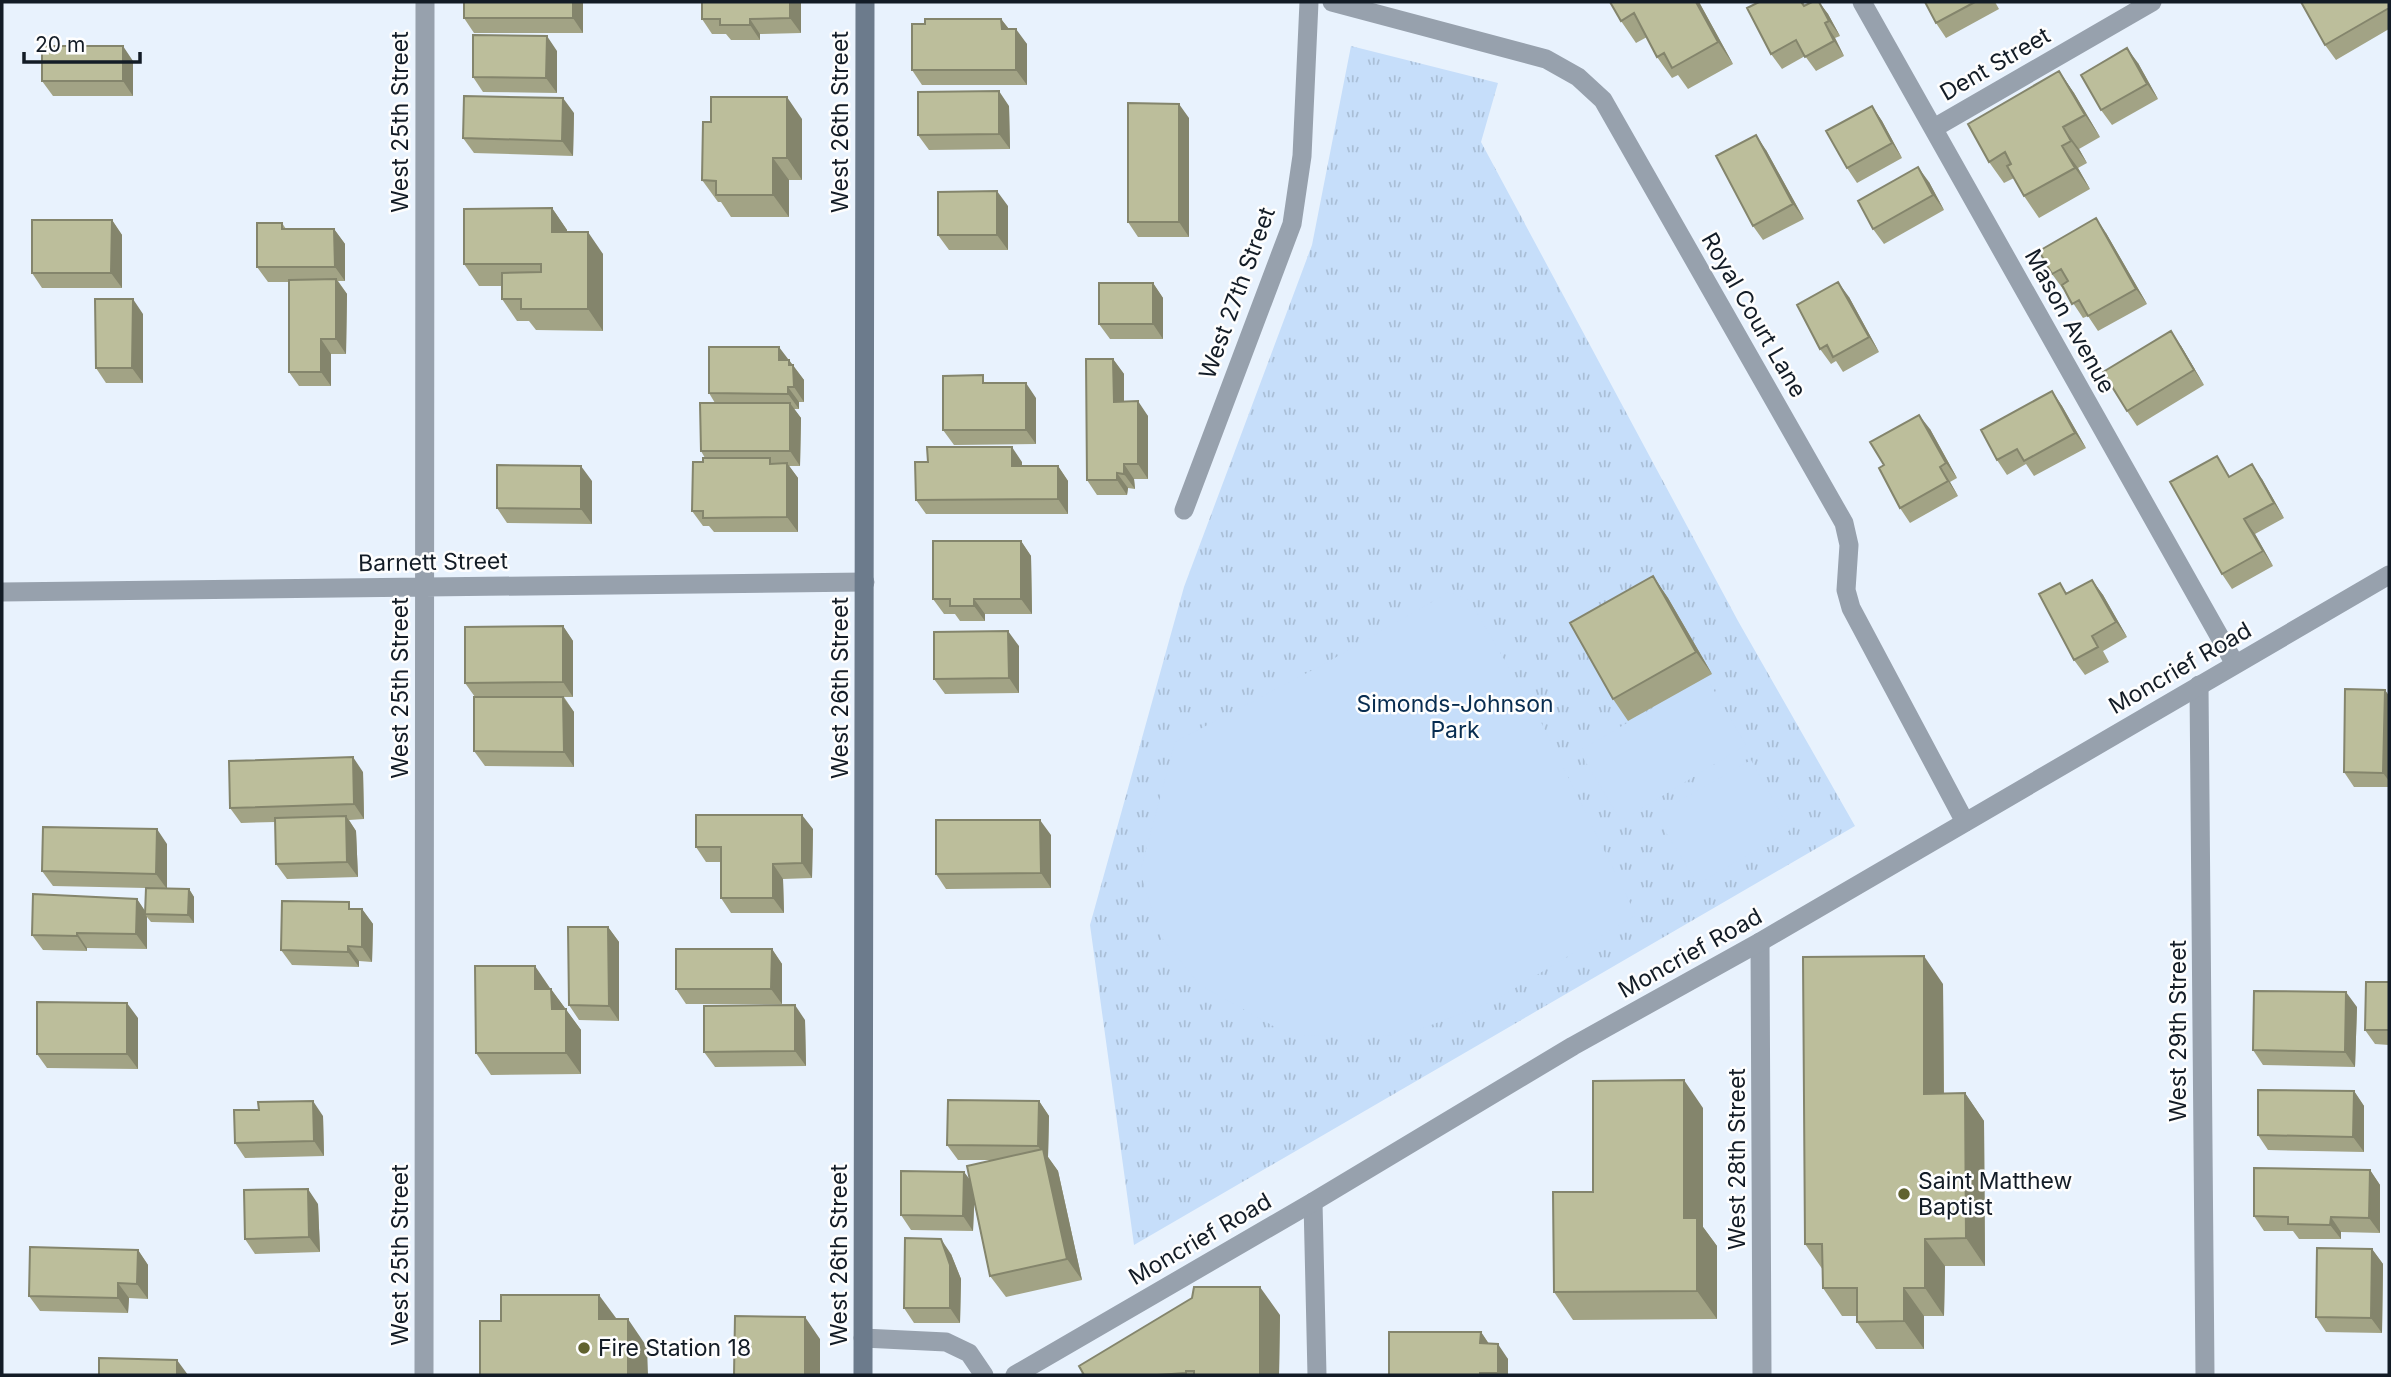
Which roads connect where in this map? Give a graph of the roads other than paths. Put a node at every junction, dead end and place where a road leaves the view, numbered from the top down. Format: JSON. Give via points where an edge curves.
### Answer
{"nodes":[{"id":1,"x":425,"y":2,"type":"edge"},
{"id":2,"x":865,"y":2,"type":"edge"},
{"id":3,"x":1310,"y":2,"type":"edge"},
{"id":4,"x":1332,"y":2,"type":"edge"},
{"id":5,"x":1862,"y":2,"type":"edge"},
{"id":6,"x":2152,"y":2,"type":"edge"},
{"id":7,"x":1934,"y":128,"type":"junction"},
{"id":8,"x":1184,"y":510,"type":"dead end"},
{"id":9,"x":2389,"y":575,"type":"edge"},
{"id":10,"x":865,"y":582,"type":"junction"},
{"id":11,"x":425,"y":586,"type":"junction"},
{"id":12,"x":2,"y":592,"type":"edge"},
{"id":13,"x":2235,"y":664,"type":"junction"},
{"id":14,"x":2199,"y":685,"type":"junction"},
{"id":15,"x":1965,"y":822,"type":"junction"},
{"id":16,"x":1760,"y":942,"type":"junction"},
{"id":17,"x":1313,"y":1202,"type":"junction"},
{"id":18,"x":863,"y":1338,"type":"junction"},
{"id":19,"x":424,"y":1375,"type":"edge"},
{"id":20,"x":863,"y":1375,"type":"edge"},
{"id":21,"x":984,"y":1375,"type":"edge"},
{"id":22,"x":1015,"y":1375,"type":"edge"},
{"id":23,"x":1317,"y":1375,"type":"edge"},
{"id":24,"x":1762,"y":1375,"type":"edge"},
{"id":25,"x":2205,"y":1375,"type":"edge"}],
"edges":[{"from":1,"to":11,"type":"street","name":"West 25th Street"},
{"from":2,"to":10,"type":"main road","name":"West 26th Street"},
{"from":3,"to":8,"type":"street","name":"West 27th Street","via":[[1307,104],[1292,224]]},
{"from":4,"to":15,"type":"street","name":"Royal Court Lane","via":[[1546,60],[1578,77],[1603,100],[1844,523],[1849,545],[1846,590],[1852,608]]},
{"from":5,"to":7,"type":"street","name":"Mason Avenue"},
{"from":6,"to":7,"type":"street","name":"Dent Street"},
{"from":7,"to":13,"type":"street","name":"Mason Avenue"},
{"from":9,"to":13,"type":"street","name":"Moncrief Road"},
{"from":10,"to":11,"type":"street","name":"Barnett Street"},
{"from":10,"to":18,"type":"main road","name":"West 26th Street"},
{"from":11,"to":12,"type":"street","name":"Barnett Street"},
{"from":11,"to":19,"type":"street","name":"West 25th Street"},
{"from":13,"to":14,"type":"street","name":"Moncrief Road"},
{"from":14,"to":15,"type":"street","name":"Moncrief Road"},
{"from":14,"to":25,"type":"street","name":"West 29th Street"},
{"from":15,"to":16,"type":"street","name":"Moncrief Road"},
{"from":16,"to":17,"type":"street","name":"Moncrief Road","via":[[1573,1045]]},
{"from":16,"to":24,"type":"street","name":"West 28th Street"},
{"from":17,"to":22,"type":"street","name":"Moncrief Road"},
{"from":17,"to":23,"type":"street"},
{"from":18,"to":20,"type":"main road","name":"West 26th Street"},
{"from":18,"to":21,"type":"street","via":[[946,1342],[969,1353]]}]}
